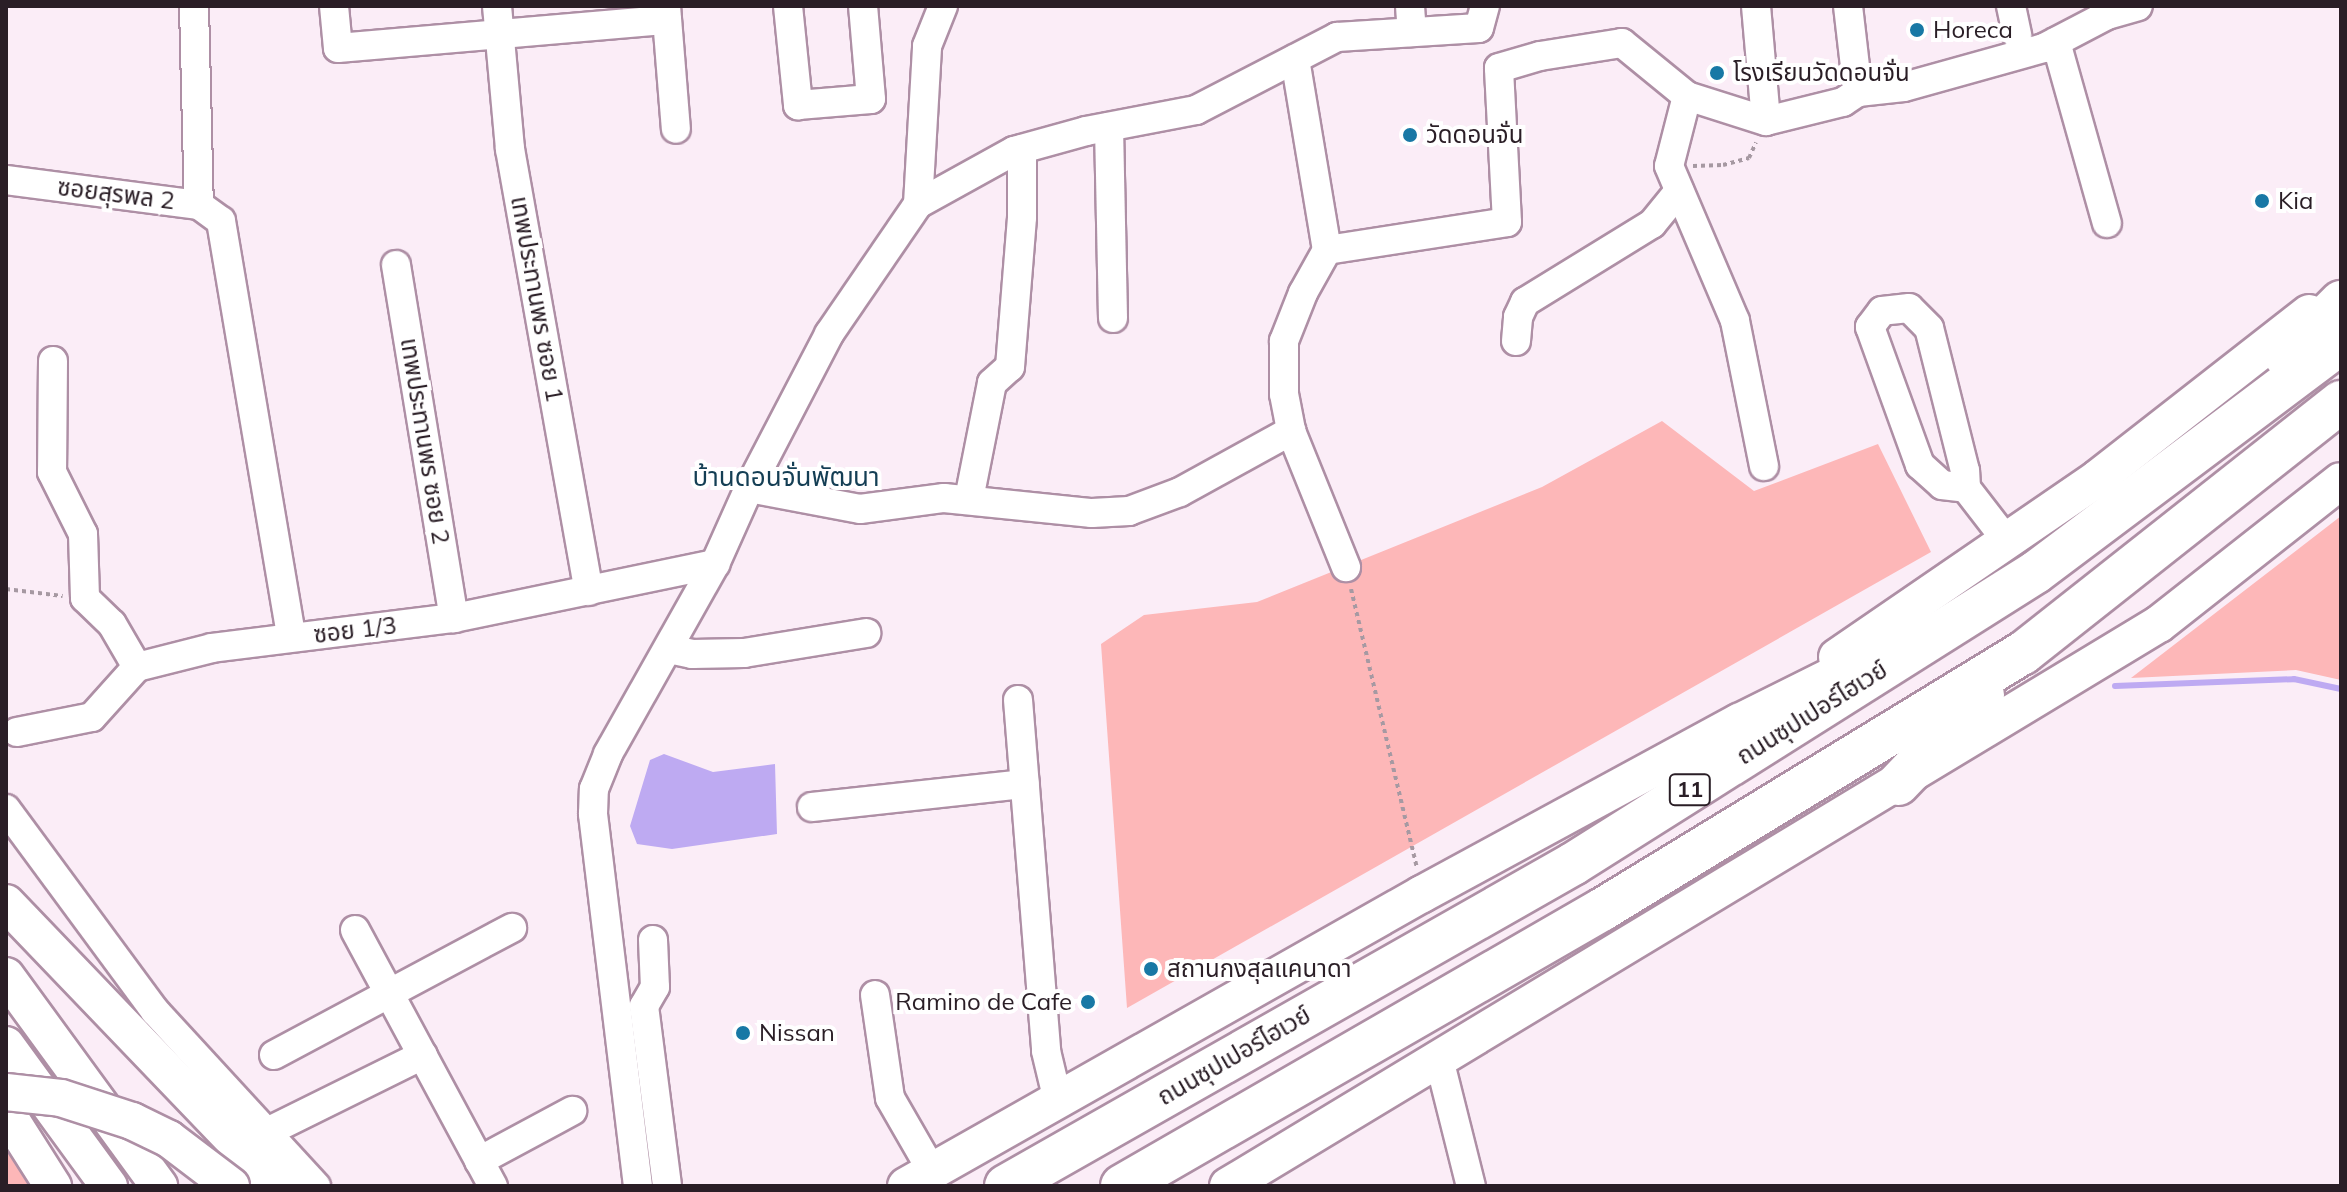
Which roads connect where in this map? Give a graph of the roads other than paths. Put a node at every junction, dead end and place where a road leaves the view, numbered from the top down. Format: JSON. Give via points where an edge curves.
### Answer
{"nodes":[{"id":1,"x":194,"y":6,"type":"edge"},
{"id":2,"x":334,"y":6,"type":"edge"},
{"id":3,"x":788,"y":6,"type":"edge"},
{"id":4,"x":863,"y":6,"type":"edge"},
{"id":5,"x":943,"y":6,"type":"edge"},
{"id":6,"x":1756,"y":6,"type":"edge"},
{"id":7,"x":1848,"y":6,"type":"edge"},
{"id":8,"x":2011,"y":6,"type":"edge"},
{"id":9,"x":2138,"y":6,"type":"edge"},
{"id":10,"x":667,"y":13,"type":"edge"},
{"id":11,"x":1482,"y":17,"type":"edge"},
{"id":12,"x":1411,"y":19,"type":"edge"},
{"id":13,"x":498,"y":20,"type":"edge"},
{"id":14,"x":2017,"y":35,"type":"dead end"},
{"id":15,"x":2056,"y":42,"type":"junction"},
{"id":16,"x":1295,"y":59,"type":"junction"},
{"id":17,"x":1499,"y":68,"type":"junction"},
{"id":18,"x":1858,"y":92,"type":"junction"},
{"id":19,"x":1687,"y":96,"type":"junction"},
{"id":20,"x":1766,"y":121,"type":"junction"},
{"id":21,"x":1109,"y":127,"type":"junction"},
{"id":22,"x":676,"y":129,"type":"dead end"},
{"id":23,"x":1022,"y":149,"type":"junction"},
{"id":24,"x":1674,"y":179,"type":"junction"},
{"id":25,"x":6,"y":180,"type":"edge"},
{"id":26,"x":918,"y":204,"type":"junction"},
{"id":27,"x":210,"y":213,"type":"junction"},
{"id":28,"x":2107,"y":223,"type":"dead end"},
{"id":29,"x":1327,"y":250,"type":"junction"},
{"id":30,"x":396,"y":265,"type":"dead end"},
{"id":31,"x":2341,"y":288,"type":"edge"},
{"id":32,"x":2341,"y":302,"type":"edge"},
{"id":33,"x":1113,"y":318,"type":"dead end"},
{"id":34,"x":1516,"y":341,"type":"dead end"},
{"id":35,"x":2341,"y":343,"type":"edge"},
{"id":36,"x":53,"y":361,"type":"dead end"},
{"id":37,"x":2339,"y":404,"type":"edge"},
{"id":38,"x":1291,"y":431,"type":"junction"},
{"id":39,"x":1764,"y":466,"type":"dead end"},
{"id":40,"x":2164,"y":480,"type":"junction"},
{"id":41,"x":2341,"y":481,"type":"edge"},
{"id":42,"x":749,"y":488,"type":"junction"},
{"id":43,"x":1966,"y":488,"type":"junction"},
{"id":44,"x":969,"y":499,"type":"junction"},
{"id":45,"x":2007,"y":541,"type":"junction"},
{"id":46,"x":715,"y":564,"type":"junction"},
{"id":47,"x":1346,"y":567,"type":"road end"},
{"id":48,"x":2010,"y":588,"type":"junction"},
{"id":49,"x":589,"y":591,"type":"junction"},
{"id":50,"x":454,"y":618,"type":"junction"},
{"id":51,"x":866,"y":633,"type":"dead end"},
{"id":52,"x":291,"y":637,"type":"junction"},
{"id":53,"x":669,"y":649,"type":"junction"},
{"id":54,"x":2023,"y":653,"type":"junction"},
{"id":55,"x":137,"y":667,"type":"junction"},
{"id":56,"x":1018,"y":700,"type":"dead end"},
{"id":57,"x":1739,"y":722,"type":"junction"},
{"id":58,"x":17,"y":732,"type":"dead end"},
{"id":59,"x":1025,"y":784,"type":"junction"},
{"id":60,"x":1898,"y":784,"type":"junction"},
{"id":61,"x":812,"y":807,"type":"dead end"},
{"id":62,"x":6,"y":809,"type":"edge"},
{"id":63,"x":6,"y":903,"type":"edge"},
{"id":64,"x":512,"y":928,"type":"dead end"},
{"id":65,"x":355,"y":930,"type":"dead end"},
{"id":66,"x":653,"y":940,"type":"dead end"},
{"id":67,"x":6,"y":976,"type":"edge"},
{"id":68,"x":389,"y":993,"type":"junction"},
{"id":69,"x":875,"y":995,"type":"dead end"},
{"id":70,"x":6,"y":1045,"type":"edge"},
{"id":71,"x":274,"y":1055,"type":"dead end"},
{"id":72,"x":423,"y":1055,"type":"junction"},
{"id":73,"x":1439,"y":1059,"type":"junction"},
{"id":74,"x":6,"y":1092,"type":"edge"},
{"id":75,"x":1058,"y":1101,"type":"junction"},
{"id":76,"x":572,"y":1111,"type":"dead end"},
{"id":77,"x":6,"y":1112,"type":"edge"},
{"id":78,"x":265,"y":1133,"type":"junction"},
{"id":79,"x":486,"y":1174,"type":"edge"},
{"id":80,"x":919,"y":1178,"type":"edge"},
{"id":81,"x":53,"y":1186,"type":"edge"},
{"id":82,"x":109,"y":1186,"type":"edge"},
{"id":83,"x":159,"y":1186,"type":"edge"},
{"id":84,"x":231,"y":1186,"type":"edge"},
{"id":85,"x":277,"y":1186,"type":"edge"},
{"id":86,"x":316,"y":1186,"type":"edge"},
{"id":87,"x":638,"y":1186,"type":"edge"},
{"id":88,"x":667,"y":1186,"type":"edge"},
{"id":89,"x":1006,"y":1186,"type":"edge"},
{"id":90,"x":1122,"y":1186,"type":"edge"},
{"id":91,"x":1228,"y":1186,"type":"edge"},
{"id":92,"x":1471,"y":1186,"type":"edge"}],
"edges":[{"from":1,"to":27,"type":"street"},
{"from":2,"to":13,"type":"street","via":[[338,48]]},
{"from":3,"to":4,"type":"street","via":[[798,105],[871,99]]},
{"from":5,"to":26,"type":"street","via":[[927,46]]},
{"from":6,"to":20,"type":"street"},
{"from":7,"to":18,"type":"street"},
{"from":8,"to":14,"type":"street"},
{"from":9,"to":15,"type":"street","via":[[2107,15]]},
{"from":10,"to":13,"type":"street"},
{"from":10,"to":22,"type":"street"},
{"from":11,"to":12,"type":"street"},
{"from":11,"to":17,"type":"street"},
{"from":12,"to":16,"type":"street","via":[[1337,37]]},
{"from":13,"to":49,"type":"street","name":"เทพประทานพร ซอย 1","via":[[510,149]]},
{"from":15,"to":18,"type":"street","via":[[1904,87]]},
{"from":15,"to":28,"type":"street"},
{"from":16,"to":21,"type":"street","via":[[1196,110]]},
{"from":16,"to":29,"type":"street"},
{"from":17,"to":19,"type":"street","via":[[1622,43]]},
{"from":17,"to":29,"type":"street","via":[[1507,222]]},
{"from":18,"to":20,"type":"street","via":[[1843,102]]},
{"from":19,"to":20,"type":"street"},
{"from":19,"to":24,"type":"street"},
{"from":21,"to":23,"type":"street"},
{"from":21,"to":33,"type":"street"},
{"from":23,"to":26,"type":"street"},
{"from":23,"to":44,"type":"street","via":[[1010,367],[992,383]]},
{"from":24,"to":34,"type":"street","via":[[1652,224],[1525,302]]},
{"from":24,"to":39,"type":"street","via":[[1735,321]]},
{"from":25,"to":27,"type":"street","name":"ซอยสุรพล 2"},
{"from":26,"to":42,"type":"street","via":[[829,334]]},
{"from":27,"to":52,"type":"street"},
{"from":29,"to":38,"type":"street","via":[[1284,341],[1284,394]]},
{"from":30,"to":50,"type":"street","name":"เทพประทานพร ซอย 2"},
{"from":31,"to":45,"type":"main road","via":[[2098,478]]},
{"from":32,"to":40,"type":"highway"},
{"from":35,"to":40,"type":"highway","name":"ถนนซุปเปอร์ไฮเวย์","number":"11"},
{"from":36,"to":55,"type":"street","via":[[52,472],[83,534],[85,598],[112,624]]},
{"from":37,"to":54,"type":"highway","number":"11"},
{"from":38,"to":44,"type":"street","via":[[1180,492],[1129,511],[1092,513]]},
{"from":38,"to":47,"type":"street"},
{"from":40,"to":48,"type":"highway","name":"ถนนซุปเปอร์ไฮเวย์","number":"11"},
{"from":41,"to":60,"type":"main road","via":[[2159,624]]},
{"from":42,"to":44,"type":"street","via":[[860,509]]},
{"from":42,"to":46,"type":"street"},
{"from":43,"to":43,"type":"street","via":[[1942,485],[1920,465],[1870,327],[1882,311],[1909,308],[1929,328]]},
{"from":43,"to":45,"type":"street"},
{"from":45,"to":57,"type":"main road"},
{"from":46,"to":49,"type":"street","name":"ซอย 1/3"},
{"from":46,"to":53,"type":"street"},
{"from":48,"to":57,"type":"main road"},
{"from":48,"to":89,"type":"highway","name":"ถนนซุปเปอร์ไฮเวย์","number":"11","via":[[1573,864]]},
{"from":49,"to":50,"type":"street","name":"ซอย 1/3"},
{"from":50,"to":52,"type":"street","name":"ซอย 1/3"},
{"from":51,"to":53,"type":"street","via":[[744,653]]},
{"from":52,"to":55,"type":"street","name":"ซอย 1/3","via":[[212,648]]},
{"from":53,"to":87,"type":"street","via":[[601,769],[593,814]]},
{"from":54,"to":60,"type":"highway"},
{"from":54,"to":90,"type":"highway","number":"11","via":[[1603,909]]},
{"from":55,"to":58,"type":"street","via":[[92,717]]},
{"from":56,"to":59,"type":"street"},
{"from":57,"to":75,"type":"main road"},
{"from":59,"to":61,"type":"street"},
{"from":59,"to":75,"type":"street","via":[[1046,1051]]},
{"from":60,"to":73,"type":"main road"},
{"from":62,"to":78,"type":"street","via":[[155,1011]]},
{"from":63,"to":85,"type":"main road"},
{"from":64,"to":68,"type":"street"},
{"from":65,"to":68,"type":"street"},
{"from":66,"to":88,"type":"street","via":[[655,987],[644,1006]]},
{"from":67,"to":83,"type":"main road","bridge":true},
{"from":68,"to":71,"type":"street"},
{"from":68,"to":72,"type":"street"},
{"from":69,"to":80,"type":"street","via":[[890,1098]]},
{"from":70,"to":82,"type":"main road"},
{"from":72,"to":78,"type":"street"},
{"from":72,"to":79,"type":"street"},
{"from":73,"to":91,"type":"main road"},
{"from":73,"to":92,"type":"street"},
{"from":74,"to":84,"type":"main road","bridge":true,"via":[[61,1098],[132,1121],[169,1139]]},
{"from":75,"to":80,"type":"main road"},
{"from":76,"to":79,"type":"street"},
{"from":77,"to":81,"type":"main road"},
{"from":78,"to":86,"type":"street"}]}
